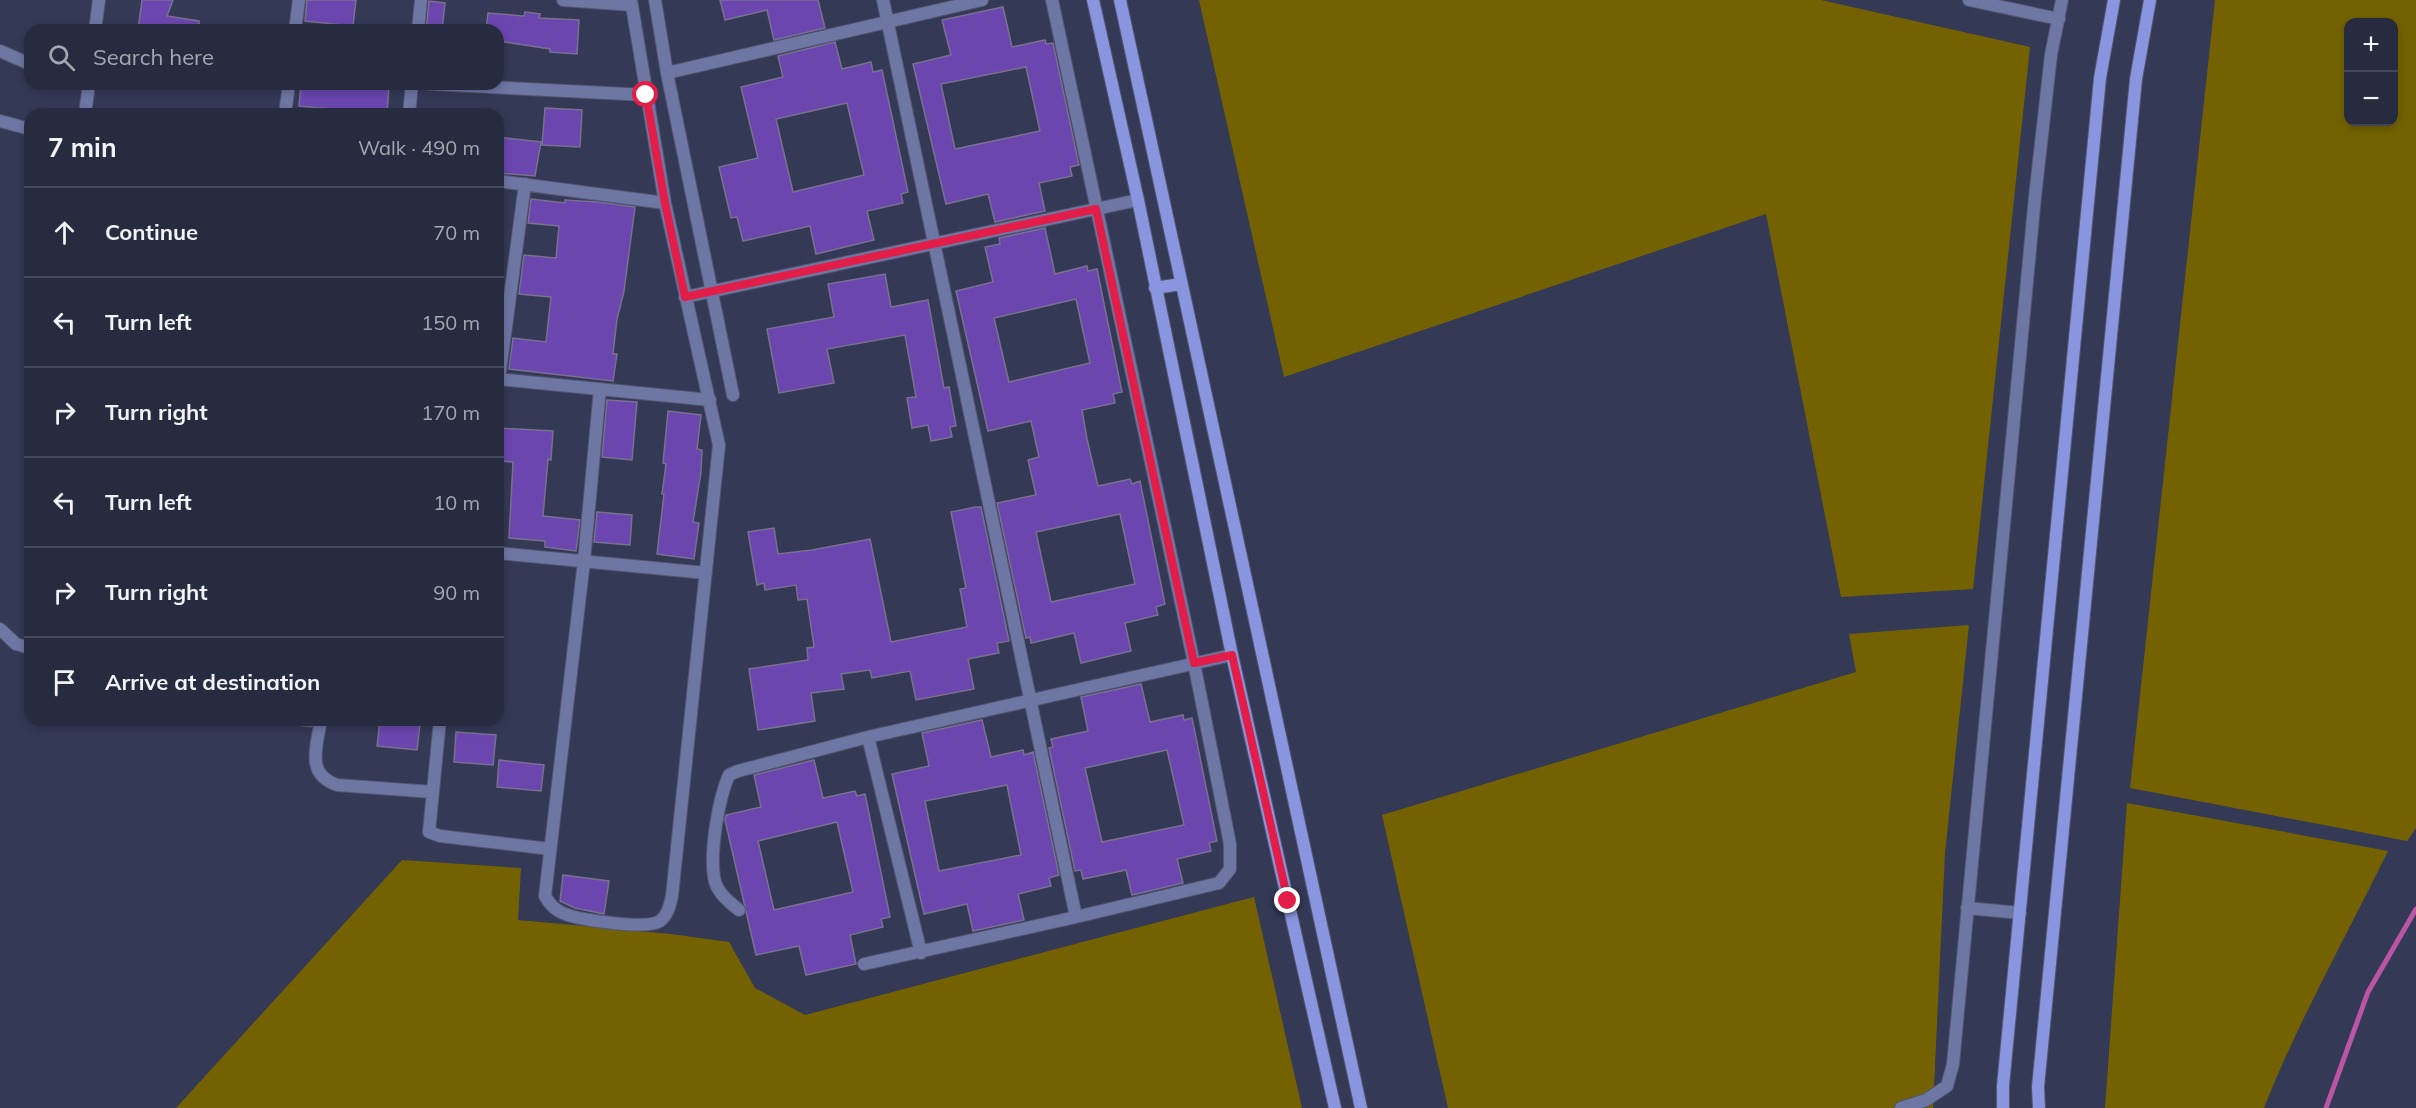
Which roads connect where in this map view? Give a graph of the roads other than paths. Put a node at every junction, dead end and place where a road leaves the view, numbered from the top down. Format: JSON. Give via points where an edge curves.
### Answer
{"nodes":[{"id":1,"x":99,"y":0,"type":"edge"},
{"id":2,"x":299,"y":0,"type":"edge"},
{"id":3,"x":422,"y":0,"type":"edge"},
{"id":4,"x":563,"y":0,"type":"edge"},
{"id":5,"x":655,"y":0,"type":"edge"},
{"id":6,"x":883,"y":0,"type":"edge"},
{"id":7,"x":982,"y":0,"type":"edge"},
{"id":8,"x":1052,"y":0,"type":"edge"},
{"id":9,"x":1093,"y":0,"type":"edge"},
{"id":10,"x":1120,"y":0,"type":"edge"},
{"id":11,"x":1969,"y":0,"type":"edge"},
{"id":12,"x":2062,"y":0,"type":"edge"},
{"id":13,"x":2115,"y":0,"type":"edge"},
{"id":14,"x":2150,"y":0,"type":"edge"},
{"id":15,"x":632,"y":3,"type":"edge"},
{"id":16,"x":2059,"y":19,"type":"junction"},
{"id":17,"x":888,"y":22,"type":"junction"},
{"id":18,"x":96,"y":24,"type":"edge"},
{"id":19,"x":296,"y":24,"type":"edge"},
{"id":20,"x":419,"y":24,"type":"edge"},
{"id":21,"x":0,"y":51,"type":"edge"},
{"id":22,"x":24,"y":61,"type":"edge"},
{"id":23,"x":667,"y":73,"type":"junction"},
{"id":24,"x":504,"y":88,"type":"edge"},
{"id":25,"x":85,"y":90,"type":"edge"},
{"id":26,"x":288,"y":90,"type":"edge"},
{"id":27,"x":411,"y":90,"type":"edge"},
{"id":28,"x":646,"y":95,"type":"junction"},
{"id":29,"x":85,"y":108,"type":"edge"},
{"id":30,"x":286,"y":108,"type":"edge"},
{"id":31,"x":410,"y":108,"type":"edge"},
{"id":32,"x":0,"y":121,"type":"edge"},
{"id":33,"x":24,"y":127,"type":"edge"},
{"id":34,"x":504,"y":182,"type":"edge"},
{"id":35,"x":525,"y":184,"type":"junction"},
{"id":36,"x":1138,"y":200,"type":"junction"},
{"id":37,"x":665,"y":203,"type":"junction"},
{"id":38,"x":1096,"y":209,"type":"junction"},
{"id":39,"x":934,"y":243,"type":"junction"},
{"id":40,"x":1180,"y":284,"type":"junction"},
{"id":41,"x":1155,"y":288,"type":"junction"},
{"id":42,"x":713,"y":291,"type":"junction"},
{"id":43,"x":685,"y":297,"type":"junction"},
{"id":44,"x":504,"y":336,"type":"edge"},
{"id":45,"x":504,"y":380,"type":"edge"},
{"id":46,"x":600,"y":389,"type":"junction"},
{"id":47,"x":734,"y":395,"type":"dead end"},
{"id":48,"x":710,"y":400,"type":"junction"},
{"id":49,"x":504,"y":554,"type":"edge"},
{"id":50,"x":584,"y":561,"type":"junction"},
{"id":51,"x":706,"y":573,"type":"junction"},
{"id":52,"x":0,"y":629,"type":"edge"},
{"id":53,"x":24,"y":646,"type":"edge"},
{"id":54,"x":1232,"y":655,"type":"junction"},
{"id":55,"x":1194,"y":663,"type":"junction"},
{"id":56,"x":1030,"y":701,"type":"junction"},
{"id":57,"x":320,"y":726,"type":"edge"},
{"id":58,"x":439,"y":726,"type":"edge"},
{"id":59,"x":868,"y":738,"type":"junction"},
{"id":60,"x":433,"y":792,"type":"junction"},
{"id":61,"x":550,"y":849,"type":"junction"},
{"id":62,"x":1966,"y":908,"type":"junction"},
{"id":63,"x":739,"y":910,"type":"dead end"},
{"id":64,"x":2020,"y":913,"type":"junction"},
{"id":65,"x":1076,"y":917,"type":"junction"},
{"id":66,"x":921,"y":953,"type":"junction"},
{"id":67,"x":864,"y":964,"type":"dead end"},
{"id":68,"x":1335,"y":1108,"type":"edge"},
{"id":69,"x":1361,"y":1108,"type":"edge"},
{"id":70,"x":1902,"y":1108,"type":"edge"},
{"id":71,"x":2003,"y":1108,"type":"edge"},
{"id":72,"x":2038,"y":1108,"type":"edge"}],
"edges":[{"from":1,"to":18,"type":"street"},
{"from":2,"to":19,"type":"street"},
{"from":3,"to":20,"type":"street"},
{"from":4,"to":15,"type":"street"},
{"from":5,"to":23,"type":"street"},
{"from":6,"to":17,"type":"street"},
{"from":7,"to":17,"type":"street"},
{"from":8,"to":38,"type":"street"},
{"from":9,"to":36,"type":"street"},
{"from":10,"to":40,"type":"street"},
{"from":11,"to":16,"type":"street"},
{"from":12,"to":16,"type":"street"},
{"from":13,"to":64,"type":"street","via":[[2100,78]]},
{"from":14,"to":72,"type":"street","via":[[2136,79]]},
{"from":15,"to":28,"type":"street"},
{"from":16,"to":62,"type":"street","via":[[2051,55],[2035,197]]},
{"from":17,"to":23,"type":"street"},
{"from":17,"to":39,"type":"street"},
{"from":21,"to":22,"type":"street"},
{"from":23,"to":42,"type":"street"},
{"from":24,"to":28,"type":"street"},
{"from":25,"to":29,"type":"street"},
{"from":26,"to":30,"type":"street"},
{"from":27,"to":31,"type":"street"},
{"from":28,"to":37,"type":"street"},
{"from":32,"to":33,"type":"street"},
{"from":34,"to":35,"type":"street"},
{"from":35,"to":37,"type":"street"},
{"from":35,"to":44,"type":"street"},
{"from":36,"to":38,"type":"street"},
{"from":36,"to":41,"type":"street"},
{"from":37,"to":43,"type":"street"},
{"from":38,"to":39,"type":"street"},
{"from":38,"to":55,"type":"street"},
{"from":39,"to":42,"type":"street"},
{"from":39,"to":56,"type":"street"},
{"from":40,"to":41,"type":"street"},
{"from":40,"to":69,"type":"street"},
{"from":41,"to":54,"type":"street"},
{"from":42,"to":43,"type":"street"},
{"from":42,"to":47,"type":"street"},
{"from":43,"to":48,"type":"street"},
{"from":45,"to":46,"type":"street"},
{"from":46,"to":48,"type":"street"},
{"from":46,"to":50,"type":"street"},
{"from":48,"to":51,"type":"street","via":[[719,445]]},
{"from":49,"to":50,"type":"street"},
{"from":50,"to":51,"type":"street"},
{"from":50,"to":61,"type":"street"},
{"from":51,"to":61,"type":"street","via":[[668,911],[662,920],[650,925],[564,914],[552,907],[545,896]]},
{"from":52,"to":53,"type":"street"},
{"from":54,"to":55,"type":"street"},
{"from":54,"to":68,"type":"street"},
{"from":55,"to":56,"type":"street"},
{"from":55,"to":65,"type":"street","via":[[1230,843],[1230,869],[1219,883]]},
{"from":56,"to":59,"type":"street"},
{"from":56,"to":65,"type":"street"},
{"from":57,"to":60,"type":"street","via":[[315,761],[326,781]]},
{"from":58,"to":60,"type":"street"},
{"from":59,"to":63,"type":"street","via":[[729,776],[717,813],[714,878],[722,896]]},
{"from":59,"to":66,"type":"street"},
{"from":60,"to":61,"type":"street","via":[[428,825],[434,835]]},
{"from":62,"to":64,"type":"street"},
{"from":62,"to":70,"type":"street","via":[[1950,1077],[1947,1086],[1937,1094]]},
{"from":64,"to":71,"type":"street"},
{"from":65,"to":66,"type":"street"},
{"from":66,"to":67,"type":"street"}]}
